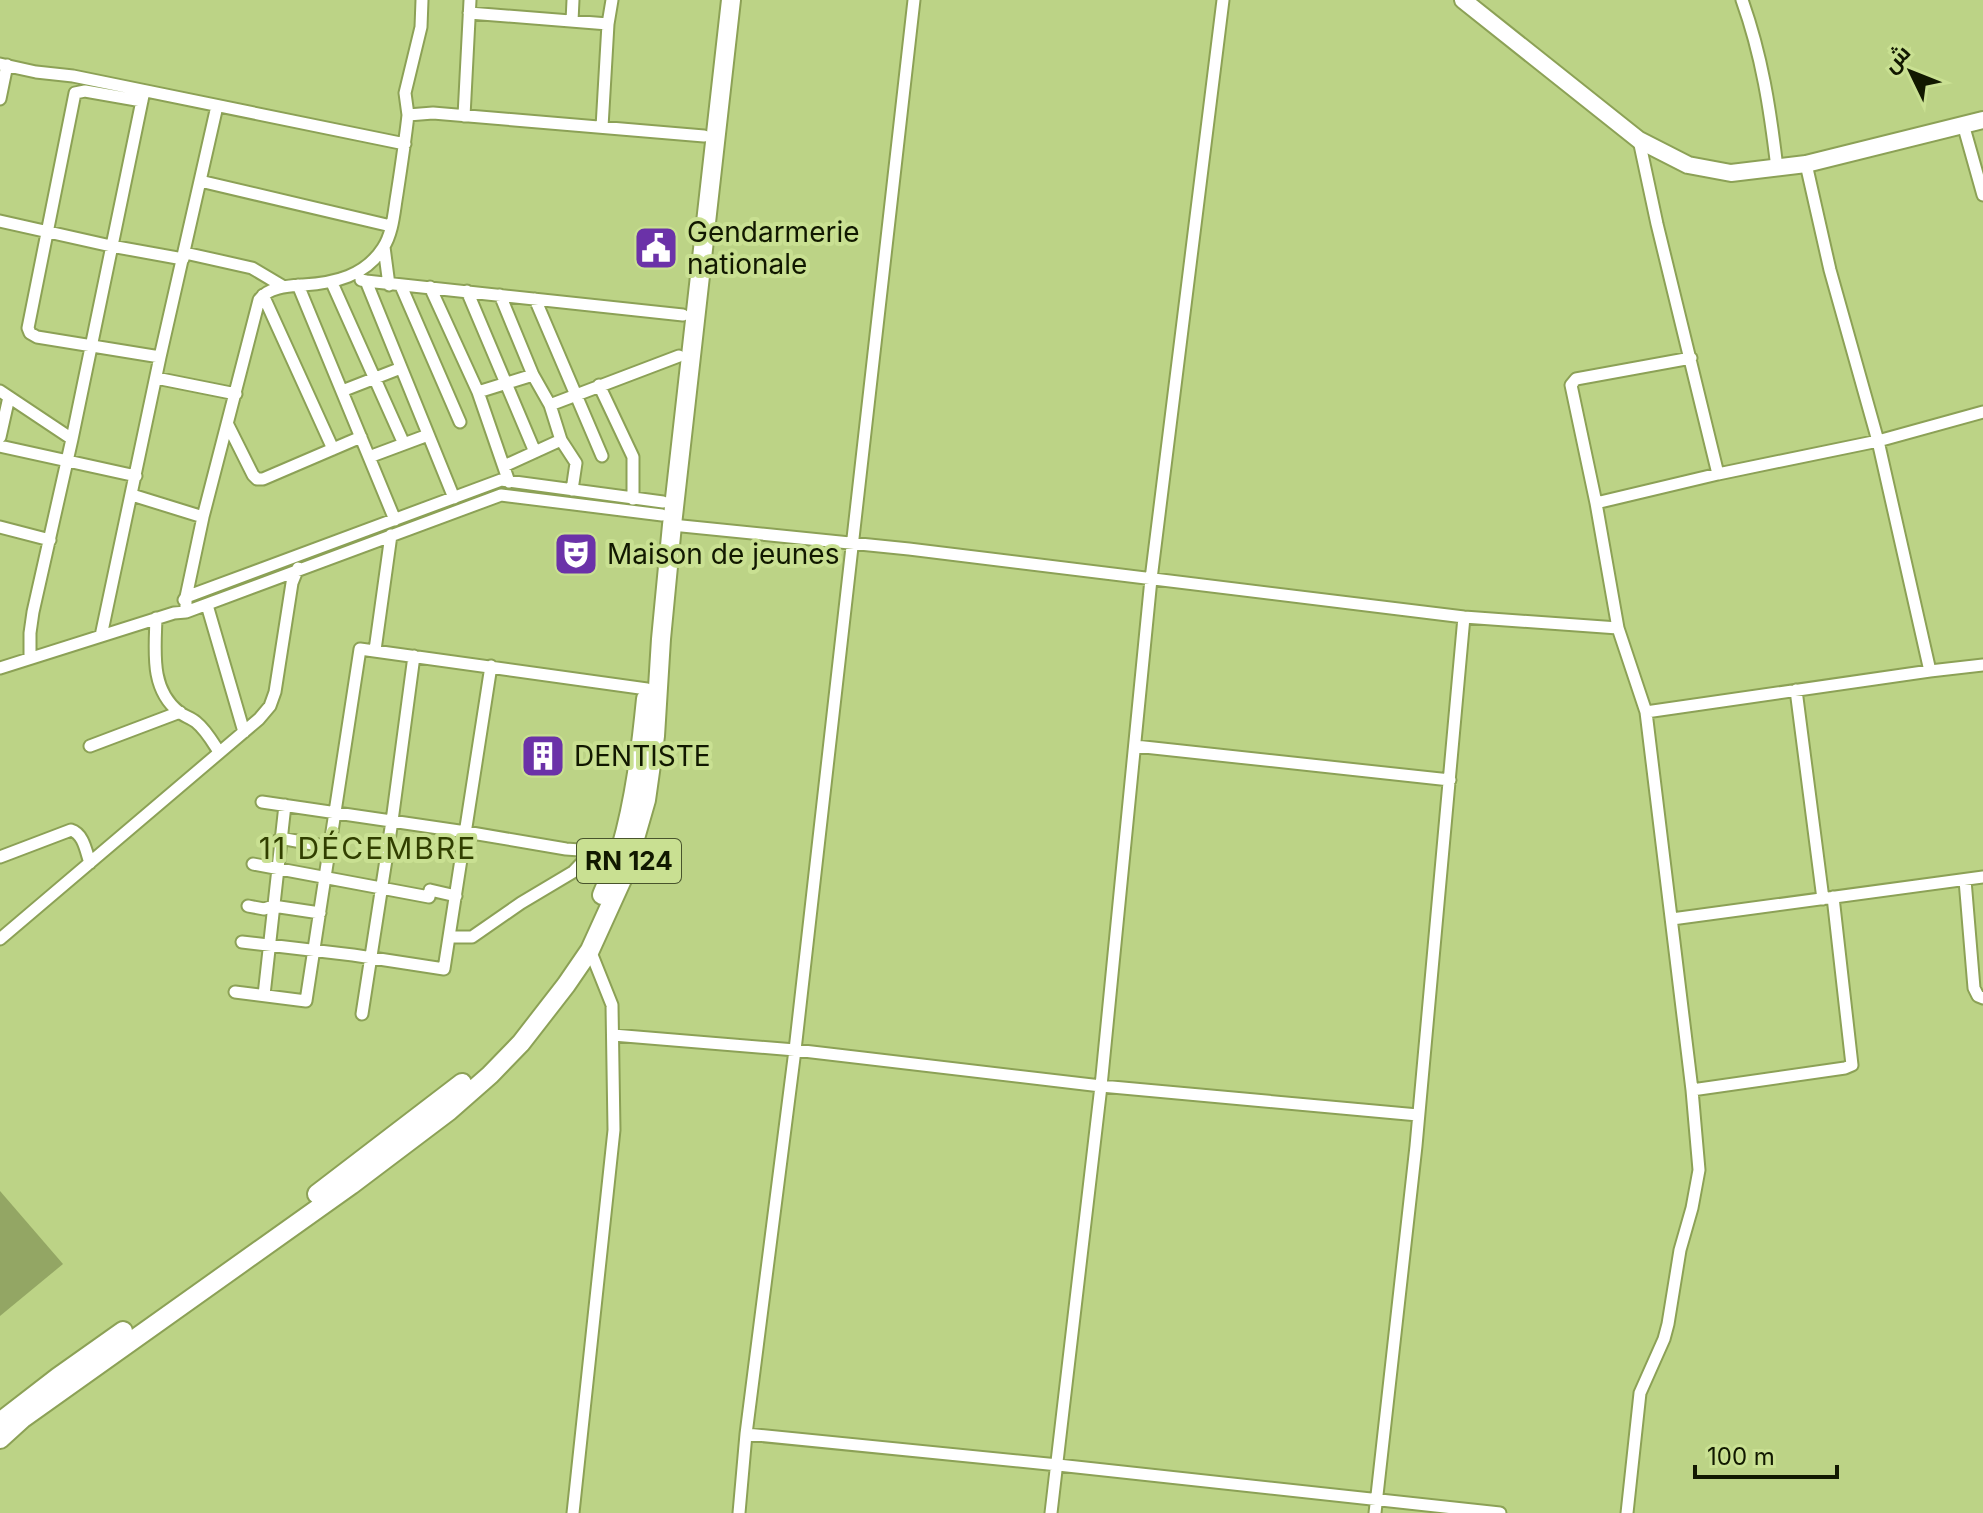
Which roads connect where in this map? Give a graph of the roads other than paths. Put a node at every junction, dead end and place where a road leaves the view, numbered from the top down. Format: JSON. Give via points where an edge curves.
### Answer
{"nodes":[{"id":1,"x":422,"y":0,"type":"edge"},
{"id":2,"x":470,"y":0,"type":"edge"},
{"id":3,"x":573,"y":0,"type":"edge"},
{"id":4,"x":612,"y":0,"type":"edge"},
{"id":5,"x":721,"y":0,"type":"edge"},
{"id":6,"x":731,"y":0,"type":"edge"},
{"id":7,"x":914,"y":0,"type":"edge"},
{"id":8,"x":1223,"y":0,"type":"edge"},
{"id":9,"x":1463,"y":0,"type":"edge"},
{"id":10,"x":1742,"y":0,"type":"edge"},
{"id":11,"x":469,"y":13,"type":"junction"},
{"id":12,"x":572,"y":21,"type":"junction"},
{"id":13,"x":608,"y":24,"type":"junction"},
{"id":14,"x":4,"y":64,"type":"edge"},
{"id":15,"x":143,"y":96,"type":"junction"},
{"id":16,"x":0,"y":99,"type":"edge"},
{"id":17,"x":217,"y":106,"type":"junction"},
{"id":18,"x":408,"y":115,"type":"junction"},
{"id":19,"x":464,"y":116,"type":"junction"},
{"id":20,"x":1983,"y":120,"type":"edge"},
{"id":21,"x":1963,"y":124,"type":"junction"},
{"id":22,"x":602,"y":127,"type":"junction"},
{"id":23,"x":704,"y":136,"type":"junction"},
{"id":24,"x":1639,"y":140,"type":"junction"},
{"id":25,"x":405,"y":144,"type":"junction"},
{"id":26,"x":1806,"y":164,"type":"junction"},
{"id":27,"x":1777,"y":168,"type":"junction"},
{"id":28,"x":200,"y":181,"type":"junction"},
{"id":29,"x":1983,"y":195,"type":"edge"},
{"id":30,"x":0,"y":221,"type":"edge"},
{"id":31,"x":391,"y":226,"type":"junction"},
{"id":32,"x":46,"y":233,"type":"junction"},
{"id":33,"x":111,"y":246,"type":"junction"},
{"id":34,"x":384,"y":247,"type":"junction"},
{"id":35,"x":184,"y":256,"type":"junction"},
{"id":36,"x":351,"y":277,"type":"junction"},
{"id":37,"x":366,"y":281,"type":"junction"},
{"id":38,"x":332,"y":283,"type":"junction"},
{"id":39,"x":298,"y":285,"type":"junction"},
{"id":40,"x":395,"y":285,"type":"junction"},
{"id":41,"x":284,"y":287,"type":"junction"},
{"id":42,"x":430,"y":287,"type":"junction"},
{"id":43,"x":467,"y":291,"type":"junction"},
{"id":44,"x":263,"y":295,"type":"junction"},
{"id":45,"x":500,"y":295,"type":"junction"},
{"id":46,"x":535,"y":299,"type":"junction"},
{"id":47,"x":683,"y":315,"type":"junction"},
{"id":48,"x":92,"y":346,"type":"junction"},
{"id":49,"x":679,"y":356,"type":"junction"},
{"id":50,"x":160,"y":357,"type":"junction"},
{"id":51,"x":1691,"y":358,"type":"junction"},
{"id":52,"x":401,"y":368,"type":"junction"},
{"id":53,"x":533,"y":375,"type":"junction"},
{"id":54,"x":156,"y":378,"type":"junction"},
{"id":55,"x":375,"y":379,"type":"junction"},
{"id":56,"x":506,"y":383,"type":"junction"},
{"id":57,"x":599,"y":385,"type":"junction"},
{"id":58,"x":342,"y":391,"type":"junction"},
{"id":59,"x":478,"y":392,"type":"junction"},
{"id":60,"x":5,"y":394,"type":"edge"},
{"id":61,"x":236,"y":394,"type":"junction"},
{"id":62,"x":575,"y":394,"type":"junction"},
{"id":63,"x":550,"y":405,"type":"junction"},
{"id":64,"x":1983,"y":412,"type":"edge"},
{"id":65,"x":460,"y":422,"type":"dead end"},
{"id":66,"x":228,"y":425,"type":"junction"},
{"id":67,"x":428,"y":435,"type":"junction"},
{"id":68,"x":0,"y":437,"type":"edge"},
{"id":69,"x":361,"y":437,"type":"junction"},
{"id":70,"x":72,"y":439,"type":"junction"},
{"id":71,"x":561,"y":440,"type":"junction"},
{"id":72,"x":1878,"y":441,"type":"junction"},
{"id":73,"x":404,"y":444,"type":"junction"},
{"id":74,"x":0,"y":446,"type":"edge"},
{"id":75,"x":333,"y":449,"type":"junction"},
{"id":76,"x":535,"y":452,"type":"junction"},
{"id":77,"x":602,"y":456,"type":"dead end"},
{"id":78,"x":369,"y":457,"type":"junction"},
{"id":79,"x":67,"y":461,"type":"junction"},
{"id":80,"x":504,"y":466,"type":"junction"},
{"id":81,"x":1718,"y":474,"type":"junction"},
{"id":82,"x":136,"y":476,"type":"junction"},
{"id":83,"x":509,"y":482,"type":"junction"},
{"id":84,"x":572,"y":490,"type":"junction"},
{"id":85,"x":132,"y":495,"type":"junction"},
{"id":86,"x":454,"y":498,"type":"junction"},
{"id":87,"x":633,"y":499,"type":"junction"},
{"id":88,"x":1596,"y":503,"type":"junction"},
{"id":89,"x":666,"y":514,"type":"junction"},
{"id":90,"x":203,"y":517,"type":"junction"},
{"id":91,"x":395,"y":520,"type":"junction"},
{"id":92,"x":0,"y":527,"type":"edge"},
{"id":93,"x":391,"y":535,"type":"junction"},
{"id":94,"x":50,"y":540,"type":"junction"},
{"id":95,"x":853,"y":544,"type":"junction"},
{"id":96,"x":298,"y":564,"type":"junction"},
{"id":97,"x":1151,"y":579,"type":"junction"},
{"id":98,"x":186,"y":597,"type":"junction"},
{"id":99,"x":207,"y":605,"type":"junction"},
{"id":100,"x":180,"y":612,"type":"junction"},
{"id":101,"x":1464,"y":617,"type":"junction"},
{"id":102,"x":156,"y":618,"type":"junction"},
{"id":103,"x":1618,"y":628,"type":"junction"},
{"id":104,"x":101,"y":636,"type":"junction"},
{"id":105,"x":375,"y":650,"type":"junction"},
{"id":106,"x":414,"y":656,"type":"junction"},
{"id":107,"x":30,"y":658,"type":"junction"},
{"id":108,"x":1983,"y":665,"type":"edge"},
{"id":109,"x":491,"y":666,"type":"junction"},
{"id":110,"x":0,"y":668,"type":"edge"},
{"id":111,"x":1930,"y":671,"type":"junction"},
{"id":112,"x":647,"y":689,"type":"junction"},
{"id":113,"x":1796,"y":690,"type":"junction"},
{"id":114,"x":180,"y":712,"type":"junction"},
{"id":115,"x":1646,"y":712,"type":"junction"},
{"id":116,"x":244,"y":732,"type":"junction"},
{"id":117,"x":90,"y":746,"type":"dead end"},
{"id":118,"x":1135,"y":746,"type":"junction"},
{"id":119,"x":219,"y":752,"type":"junction"},
{"id":120,"x":1450,"y":780,"type":"junction"},
{"id":121,"x":262,"y":802,"type":"dead end"},
{"id":122,"x":285,"y":805,"type":"junction"},
{"id":123,"x":334,"y":812,"type":"junction"},
{"id":124,"x":392,"y":821,"type":"junction"},
{"id":125,"x":466,"y":832,"type":"junction"},
{"id":126,"x":280,"y":838,"type":"junction"},
{"id":127,"x":329,"y":847,"type":"junction"},
{"id":128,"x":621,"y":848,"type":"junction"},
{"id":129,"x":593,"y":851,"type":"junction"},
{"id":130,"x":0,"y":857,"type":"edge"},
{"id":131,"x":90,"y":863,"type":"junction"},
{"id":132,"x":253,"y":864,"type":"dead end"},
{"id":133,"x":277,"y":869,"type":"junction"},
{"id":134,"x":1983,"y":877,"type":"edge"},
{"id":135,"x":325,"y":878,"type":"junction"},
{"id":136,"x":1965,"y":880,"type":"junction"},
{"id":137,"x":382,"y":888,"type":"junction"},
{"id":138,"x":456,"y":896,"type":"junction"},
{"id":139,"x":1828,"y":898,"type":"junction"},
{"id":140,"x":248,"y":906,"type":"dead end"},
{"id":141,"x":273,"y":906,"type":"junction"},
{"id":142,"x":320,"y":913,"type":"junction"},
{"id":143,"x":1672,"y":919,"type":"junction"},
{"id":144,"x":595,"y":925,"type":"junction"},
{"id":145,"x":449,"y":937,"type":"junction"},
{"id":146,"x":0,"y":939,"type":"edge"},
{"id":147,"x":242,"y":942,"type":"dead end"},
{"id":148,"x":270,"y":945,"type":"junction"},
{"id":149,"x":315,"y":950,"type":"junction"},
{"id":150,"x":590,"y":950,"type":"junction"},
{"id":151,"x":370,"y":957,"type":"junction"},
{"id":152,"x":235,"y":992,"type":"dead end"},
{"id":153,"x":264,"y":995,"type":"junction"},
{"id":154,"x":1983,"y":998,"type":"edge"},
{"id":155,"x":362,"y":1014,"type":"dead end"},
{"id":156,"x":613,"y":1035,"type":"junction"},
{"id":157,"x":795,"y":1050,"type":"junction"},
{"id":158,"x":1101,"y":1086,"type":"junction"},
{"id":159,"x":1692,"y":1090,"type":"junction"},
{"id":160,"x":445,"y":1106,"type":"junction"},
{"id":161,"x":1418,"y":1115,"type":"junction"},
{"id":162,"x":348,"y":1179,"type":"junction"},
{"id":163,"x":0,"y":1422,"type":"edge"},
{"id":164,"x":746,"y":1434,"type":"junction"},
{"id":165,"x":0,"y":1439,"type":"edge"},
{"id":166,"x":1058,"y":1465,"type":"junction"},
{"id":167,"x":1376,"y":1500,"type":"junction"},
{"id":168,"x":573,"y":1513,"type":"edge"},
{"id":169,"x":739,"y":1513,"type":"edge"},
{"id":170,"x":1051,"y":1513,"type":"edge"},
{"id":171,"x":1375,"y":1513,"type":"edge"},
{"id":172,"x":1500,"y":1513,"type":"edge"},
{"id":173,"x":1627,"y":1513,"type":"edge"}],
"edges":[{"from":1,"to":18,"type":"street","via":[[405,93]]},
{"from":2,"to":11,"type":"street"},
{"from":3,"to":12,"type":"street"},
{"from":4,"to":13,"type":"street"},
{"from":5,"to":23,"type":"main road","number":"RN 124"},
{"from":6,"to":89,"type":"main road","number":"RN 124"},
{"from":7,"to":95,"type":"street"},
{"from":8,"to":97,"type":"street"},
{"from":9,"to":24,"type":"street"},
{"from":10,"to":27,"type":"street","via":[[1768,92]]},
{"from":11,"to":12,"type":"street"},
{"from":11,"to":19,"type":"street"},
{"from":12,"to":13,"type":"street"},
{"from":13,"to":22,"type":"street"},
{"from":14,"to":15,"type":"street"},
{"from":14,"to":16,"type":"street"},
{"from":15,"to":17,"type":"street"},
{"from":15,"to":32,"type":"street","via":[[75,93]]},
{"from":15,"to":33,"type":"street"},
{"from":17,"to":25,"type":"street"},
{"from":17,"to":28,"type":"street"},
{"from":18,"to":19,"type":"street"},
{"from":18,"to":25,"type":"street"},
{"from":19,"to":22,"type":"street"},
{"from":20,"to":21,"type":"street"},
{"from":21,"to":26,"type":"street"},
{"from":21,"to":29,"type":"street"},
{"from":22,"to":23,"type":"street"},
{"from":23,"to":47,"type":"main road","number":"RN 124"},
{"from":24,"to":27,"type":"street","via":[[1688,165],[1731,173]]},
{"from":24,"to":51,"type":"street"},
{"from":25,"to":31,"type":"street"},
{"from":26,"to":27,"type":"street"},
{"from":26,"to":72,"type":"street"},
{"from":28,"to":31,"type":"street"},
{"from":28,"to":35,"type":"street"},
{"from":30,"to":32,"type":"street"},
{"from":31,"to":34,"type":"street"},
{"from":32,"to":33,"type":"street"},
{"from":32,"to":48,"type":"street","via":[[30,333]]},
{"from":33,"to":35,"type":"street"},
{"from":33,"to":48,"type":"street"},
{"from":34,"to":36,"type":"street"},
{"from":34,"to":40,"type":"street"},
{"from":35,"to":41,"type":"street","via":[[252,268]]},
{"from":35,"to":50,"type":"street"},
{"from":36,"to":37,"type":"street"},
{"from":36,"to":38,"type":"street"},
{"from":37,"to":40,"type":"street"},
{"from":37,"to":52,"type":"street"},
{"from":38,"to":39,"type":"street"},
{"from":38,"to":55,"type":"street"},
{"from":39,"to":41,"type":"street"},
{"from":39,"to":58,"type":"street"},
{"from":40,"to":42,"type":"street"},
{"from":40,"to":65,"type":"street"},
{"from":41,"to":44,"type":"street"},
{"from":42,"to":43,"type":"street"},
{"from":42,"to":59,"type":"street"},
{"from":43,"to":45,"type":"street"},
{"from":43,"to":56,"type":"street"},
{"from":44,"to":61,"type":"street"},
{"from":44,"to":75,"type":"street"},
{"from":45,"to":46,"type":"street"},
{"from":45,"to":53,"type":"street"},
{"from":46,"to":47,"type":"street"},
{"from":46,"to":62,"type":"street"},
{"from":47,"to":49,"type":"main road","number":"RN 124"},
{"from":48,"to":50,"type":"street"},
{"from":48,"to":70,"type":"street"},
{"from":49,"to":57,"type":"street"},
{"from":49,"to":89,"type":"main road","number":"RN 124"},
{"from":50,"to":54,"type":"street"},
{"from":51,"to":81,"type":"street"},
{"from":51,"to":88,"type":"street","via":[[1573,381]]},
{"from":52,"to":55,"type":"street"},
{"from":52,"to":67,"type":"street"},
{"from":53,"to":56,"type":"street"},
{"from":53,"to":63,"type":"street"},
{"from":54,"to":61,"type":"street"},
{"from":54,"to":82,"type":"street"},
{"from":55,"to":58,"type":"street"},
{"from":55,"to":73,"type":"street"},
{"from":56,"to":59,"type":"street"},
{"from":56,"to":76,"type":"street"},
{"from":57,"to":62,"type":"street"},
{"from":57,"to":87,"type":"street","via":[[633,457]]},
{"from":58,"to":69,"type":"street"},
{"from":59,"to":80,"type":"street"},
{"from":60,"to":68,"type":"street"},
{"from":60,"to":70,"type":"street"},
{"from":61,"to":66,"type":"street"},
{"from":62,"to":63,"type":"street"},
{"from":62,"to":77,"type":"street"},
{"from":63,"to":71,"type":"street"},
{"from":64,"to":72,"type":"street"},
{"from":66,"to":75,"type":"street","via":[[257,479]]},
{"from":66,"to":90,"type":"street"},
{"from":67,"to":73,"type":"street"},
{"from":67,"to":86,"type":"street"},
{"from":69,"to":75,"type":"street"},
{"from":69,"to":78,"type":"street"},
{"from":70,"to":79,"type":"street"},
{"from":71,"to":76,"type":"street"},
{"from":71,"to":84,"type":"street","via":[[576,463]]},
{"from":72,"to":81,"type":"street"},
{"from":72,"to":111,"type":"street"},
{"from":73,"to":78,"type":"street"},
{"from":74,"to":79,"type":"street"},
{"from":76,"to":80,"type":"street"},
{"from":78,"to":91,"type":"street"},
{"from":79,"to":82,"type":"street"},
{"from":79,"to":94,"type":"street"},
{"from":80,"to":83,"type":"street"},
{"from":81,"to":88,"type":"street"},
{"from":82,"to":85,"type":"street"},
{"from":83,"to":84,"type":"street"},
{"from":83,"to":86,"type":"street","via":[[501,480]]},
{"from":84,"to":87,"type":"street"},
{"from":85,"to":90,"type":"street"},
{"from":85,"to":104,"type":"street"},
{"from":86,"to":91,"type":"street"},
{"from":87,"to":89,"type":"street"},
{"from":88,"to":103,"type":"street"},
{"from":89,"to":93,"type":"street","via":[[501,495]]},
{"from":89,"to":95,"type":"street"},
{"from":89,"to":112,"type":"main road","number":"RN 124"},
{"from":89,"to":144,"type":"main road","number":"RN 124","via":[[655,736],[646,800],[625,873]]},
{"from":90,"to":98,"type":"street"},
{"from":91,"to":96,"type":"street"},
{"from":92,"to":94,"type":"street"},
{"from":93,"to":96,"type":"street"},
{"from":93,"to":105,"type":"street"},
{"from":94,"to":107,"type":"street","via":[[33,612]]},
{"from":95,"to":97,"type":"street"},
{"from":95,"to":157,"type":"street"},
{"from":96,"to":98,"type":"street"},
{"from":96,"to":99,"type":"street"},
{"from":96,"to":116,"type":"street","via":[[275,692],[270,706]]},
{"from":97,"to":101,"type":"street"},
{"from":97,"to":118,"type":"street"},
{"from":98,"to":100,"type":"street"},
{"from":99,"to":100,"type":"street"},
{"from":99,"to":116,"type":"street"},
{"from":100,"to":102,"type":"street"},
{"from":101,"to":103,"type":"street"},
{"from":101,"to":120,"type":"street"},
{"from":102,"to":104,"type":"street"},
{"from":102,"to":114,"type":"street","via":[[155,668],[167,701]]},
{"from":103,"to":115,"type":"street"},
{"from":104,"to":107,"type":"street"},
{"from":105,"to":106,"type":"street"},
{"from":105,"to":123,"type":"street","via":[[360,649]]},
{"from":106,"to":109,"type":"street"},
{"from":106,"to":124,"type":"street"},
{"from":107,"to":110,"type":"street"},
{"from":108,"to":111,"type":"street"},
{"from":109,"to":112,"type":"street"},
{"from":109,"to":125,"type":"street"},
{"from":111,"to":113,"type":"street"},
{"from":112,"to":128,"type":"main road","number":"RN 124","via":[[640,761]]},
{"from":113,"to":115,"type":"street"},
{"from":113,"to":139,"type":"street"},
{"from":114,"to":117,"type":"street"},
{"from":114,"to":119,"type":"street","via":[[207,733]]},
{"from":115,"to":143,"type":"street"},
{"from":116,"to":119,"type":"street"},
{"from":118,"to":120,"type":"street"},
{"from":118,"to":158,"type":"street"},
{"from":119,"to":131,"type":"street"},
{"from":120,"to":161,"type":"street"},
{"from":121,"to":122,"type":"street"},
{"from":122,"to":123,"type":"street"},
{"from":122,"to":126,"type":"street"},
{"from":123,"to":124,"type":"street"},
{"from":123,"to":127,"type":"street"},
{"from":124,"to":125,"type":"street"},
{"from":124,"to":137,"type":"street"},
{"from":125,"to":129,"type":"street"},
{"from":125,"to":138,"type":"street"},
{"from":126,"to":127,"type":"street"},
{"from":126,"to":133,"type":"street"},
{"from":127,"to":135,"type":"street"},
{"from":128,"to":129,"type":"street"},
{"from":128,"to":144,"type":"main road","number":"RN 124"},
{"from":129,"to":145,"type":"street","via":[[573,872],[472,937]]},
{"from":130,"to":131,"type":"street","via":[[71,830],[80,836]]},
{"from":131,"to":146,"type":"street"},
{"from":132,"to":133,"type":"street"},
{"from":133,"to":135,"type":"street"},
{"from":133,"to":141,"type":"street"},
{"from":134,"to":136,"type":"street"},
{"from":135,"to":137,"type":"street"},
{"from":135,"to":142,"type":"street"},
{"from":136,"to":139,"type":"street"},
{"from":136,"to":154,"type":"street","via":[[1974,988]]},
{"from":137,"to":138,"type":"street"},
{"from":137,"to":151,"type":"street"},
{"from":138,"to":145,"type":"street"},
{"from":139,"to":143,"type":"street"},
{"from":139,"to":159,"type":"street","via":[[1852,1065]]},
{"from":140,"to":141,"type":"street"},
{"from":141,"to":142,"type":"street"},
{"from":141,"to":148,"type":"street"},
{"from":142,"to":149,"type":"street"},
{"from":143,"to":159,"type":"street"},
{"from":144,"to":150,"type":"main road","number":"RN 124"},
{"from":144,"to":160,"type":"main road","number":"RN 124","via":[[523,1024]]},
{"from":145,"to":151,"type":"street","via":[[444,969]]},
{"from":147,"to":148,"type":"street"},
{"from":148,"to":149,"type":"street"},
{"from":148,"to":153,"type":"street"},
{"from":149,"to":151,"type":"street"},
{"from":149,"to":153,"type":"street","via":[[306,1001]]},
{"from":150,"to":156,"type":"street","via":[[612,1005]]},
{"from":150,"to":160,"type":"main road","number":"RN 124","via":[[521,1043],[490,1075]]},
{"from":151,"to":155,"type":"street"},
{"from":152,"to":153,"type":"street"},
{"from":156,"to":157,"type":"street"},
{"from":156,"to":168,"type":"street","via":[[614,1130]]},
{"from":157,"to":158,"type":"street"},
{"from":157,"to":164,"type":"street"},
{"from":158,"to":161,"type":"street"},
{"from":158,"to":166,"type":"street"},
{"from":159,"to":173,"type":"street","via":[[1699,1170],[1668,1324],[1640,1393]]},
{"from":160,"to":162,"type":"main road","number":"RN 124"},
{"from":161,"to":167,"type":"street"},
{"from":162,"to":163,"type":"main road","number":"RN 124"},
{"from":162,"to":165,"type":"main road","number":"RN 124"},
{"from":164,"to":166,"type":"street"},
{"from":164,"to":169,"type":"street"},
{"from":166,"to":167,"type":"street"},
{"from":166,"to":170,"type":"street"},
{"from":167,"to":171,"type":"street"},
{"from":167,"to":172,"type":"street"}]}
